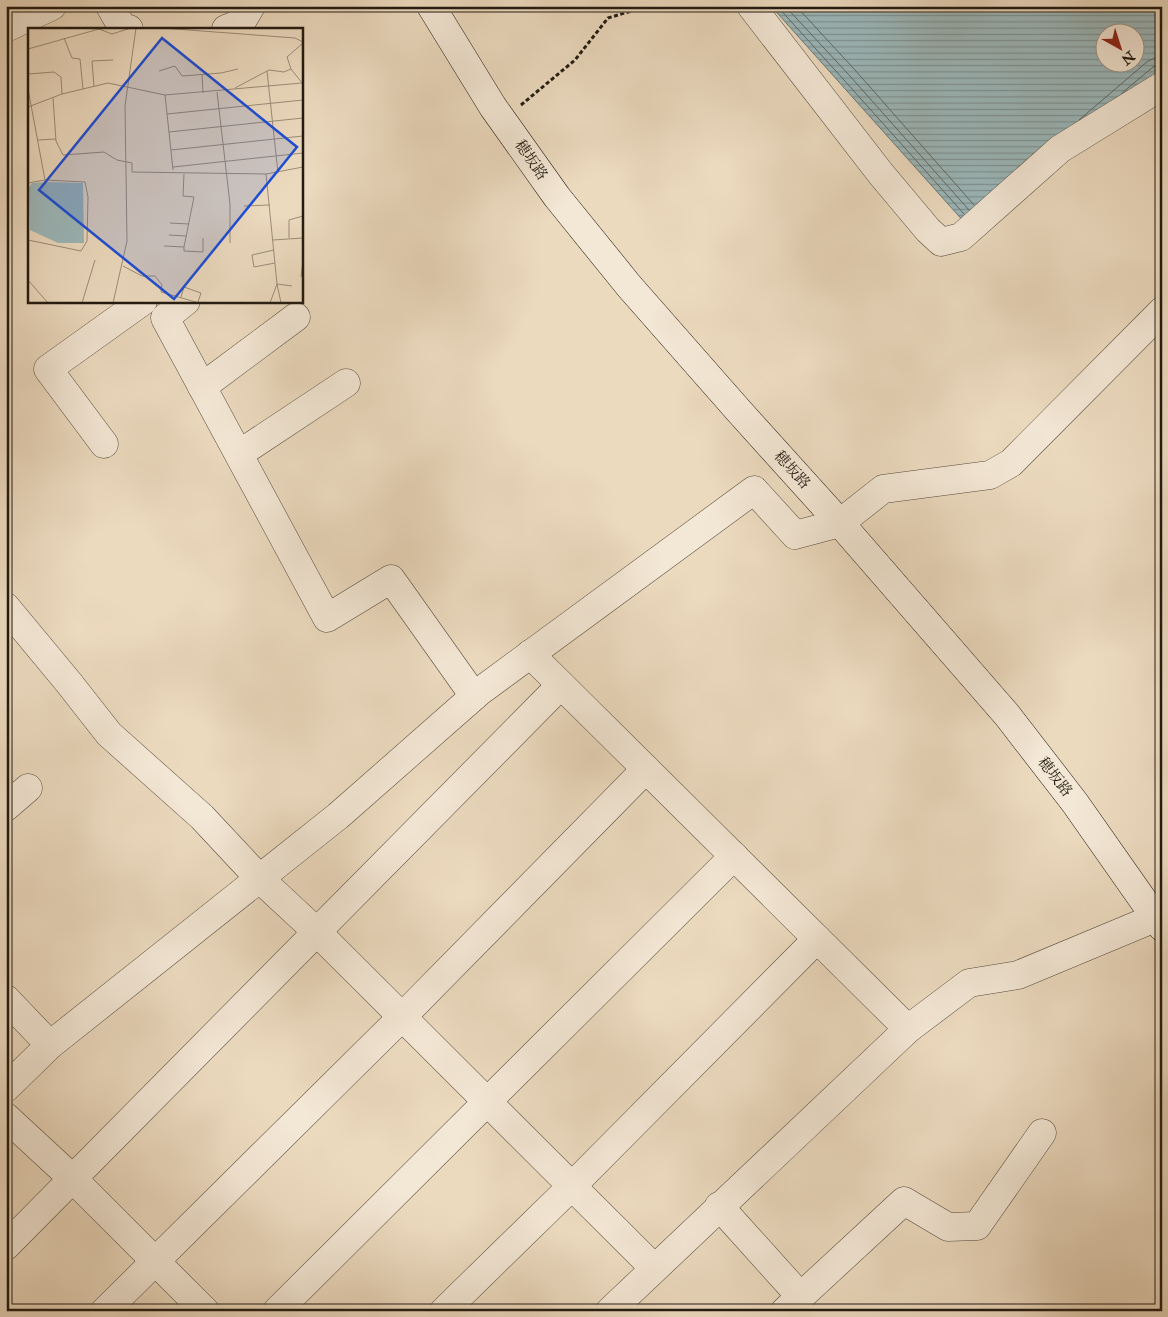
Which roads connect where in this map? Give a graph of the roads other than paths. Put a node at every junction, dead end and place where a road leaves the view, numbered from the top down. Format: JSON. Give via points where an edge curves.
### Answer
{"nodes":[{"id":1,"x":52,"y":6,"type":"edge"},
{"id":2,"x":110,"y":6,"type":"edge"},
{"id":3,"x":251,"y":6,"type":"edge"},
{"id":4,"x":431,"y":6,"type":"edge"},
{"id":5,"x":751,"y":6,"type":"edge"},
{"id":6,"x":17,"y":18,"type":"edge"},
{"id":7,"x":126,"y":28,"type":"edge"},
{"id":8,"x":228,"y":28,"type":"edge"},
{"id":9,"x":1162,"y":86,"type":"edge"},
{"id":10,"x":142,"y":302,"type":"edge"},
{"id":11,"x":183,"y":302,"type":"edge"},
{"id":12,"x":160,"y":310,"type":"edge"},
{"id":13,"x":1162,"y":311,"type":"edge"},
{"id":14,"x":296,"y":317,"type":"dead end"},
{"id":15,"x":346,"y":383,"type":"dead end"},
{"id":16,"x":202,"y":387,"type":"junction"},
{"id":17,"x":104,"y":444,"type":"dead end"},
{"id":18,"x":239,"y":454,"type":"junction"},
{"id":19,"x":840,"y":523,"type":"junction"},
{"id":20,"x":6,"y":607,"type":"edge"},
{"id":21,"x":530,"y":654,"type":"junction"},
{"id":22,"x":561,"y":685,"type":"junction"},
{"id":23,"x":474,"y":696,"type":"junction"},
{"id":24,"x":646,"y":769,"type":"junction"},
{"id":25,"x":28,"y":788,"type":"dead end"},
{"id":26,"x":6,"y":807,"type":"edge"},
{"id":27,"x":734,"y":856,"type":"junction"},
{"id":28,"x":259,"y":878,"type":"junction"},
{"id":29,"x":1160,"y":920,"type":"edge"},
{"id":30,"x":316,"y":932,"type":"junction"},
{"id":31,"x":817,"y":938,"type":"junction"},
{"id":32,"x":6,"y":999,"type":"edge"},
{"id":33,"x":402,"y":1017,"type":"junction"},
{"id":34,"x":908,"y":1029,"type":"junction"},
{"id":35,"x":50,"y":1045,"type":"junction"},
{"id":36,"x":6,"y":1088,"type":"edge"},
{"id":37,"x":487,"y":1101,"type":"junction"},
{"id":38,"x":6,"y":1117,"type":"edge"},
{"id":39,"x":1042,"y":1133,"type":"dead end"},
{"id":40,"x":73,"y":1178,"type":"junction"},
{"id":41,"x":572,"y":1186,"type":"junction"},
{"id":42,"x":719,"y":1206,"type":"junction"},
{"id":43,"x":6,"y":1246,"type":"edge"},
{"id":44,"x":155,"y":1261,"type":"junction"},
{"id":45,"x":654,"y":1268,"type":"junction"},
{"id":46,"x":793,"y":1304,"type":"edge"},
{"id":47,"x":105,"y":1311,"type":"edge"},
{"id":48,"x":205,"y":1311,"type":"edge"},
{"id":49,"x":277,"y":1311,"type":"edge"},
{"id":50,"x":444,"y":1311,"type":"edge"},
{"id":51,"x":610,"y":1311,"type":"edge"}],
"edges":[{"from":1,"to":6,"type":"street"},
{"from":2,"to":7,"type":"street"},
{"from":3,"to":8,"type":"street","via":[[241,22]]},
{"from":4,"to":19,"type":"street","name":"穂坂路","via":[[502,120],[557,197],[629,286]]},
{"from":5,"to":9,"type":"street","via":[[881,174],[941,242],[961,237],[1060,149]]},
{"from":10,"to":17,"type":"street","via":[[48,369]]},
{"from":11,"to":12,"type":"street"},
{"from":12,"to":16,"type":"street"},
{"from":13,"to":19,"type":"street","via":[[1011,463],[990,475],[883,489]]},
{"from":14,"to":16,"type":"street"},
{"from":15,"to":18,"type":"street"},
{"from":16,"to":18,"type":"street"},
{"from":18,"to":23,"type":"street","via":[[327,618],[391,579]]},
{"from":19,"to":21,"type":"street","via":[[795,535],[754,490]]},
{"from":19,"to":29,"type":"street","name":"穂坂路","via":[[1007,716]]},
{"from":20,"to":28,"type":"street","via":[[109,734],[202,817]]},
{"from":21,"to":22,"type":"street"},
{"from":21,"to":23,"type":"street"},
{"from":22,"to":24,"type":"street"},
{"from":22,"to":30,"type":"street"},
{"from":23,"to":28,"type":"street","via":[[338,816]]},
{"from":24,"to":27,"type":"street"},
{"from":24,"to":33,"type":"street"},
{"from":25,"to":26,"type":"street"},
{"from":27,"to":31,"type":"street"},
{"from":27,"to":37,"type":"street"},
{"from":28,"to":30,"type":"street"},
{"from":28,"to":35,"type":"street"},
{"from":29,"to":34,"type":"street","via":[[1018,975],[969,983]]},
{"from":30,"to":33,"type":"street"},
{"from":30,"to":40,"type":"street"},
{"from":31,"to":34,"type":"street"},
{"from":31,"to":41,"type":"street"},
{"from":32,"to":35,"type":"street"},
{"from":33,"to":37,"type":"street"},
{"from":33,"to":44,"type":"street"},
{"from":34,"to":42,"type":"street"},
{"from":35,"to":36,"type":"street"},
{"from":37,"to":41,"type":"street"},
{"from":37,"to":49,"type":"street"},
{"from":38,"to":40,"type":"street"},
{"from":39,"to":46,"type":"street","via":[[977,1226],[948,1226],[904,1201]]},
{"from":40,"to":43,"type":"street"},
{"from":40,"to":44,"type":"street"},
{"from":41,"to":45,"type":"street"},
{"from":41,"to":50,"type":"street"},
{"from":42,"to":45,"type":"street"},
{"from":42,"to":46,"type":"street"},
{"from":44,"to":47,"type":"street"},
{"from":44,"to":48,"type":"street"},
{"from":45,"to":51,"type":"street"}]}
